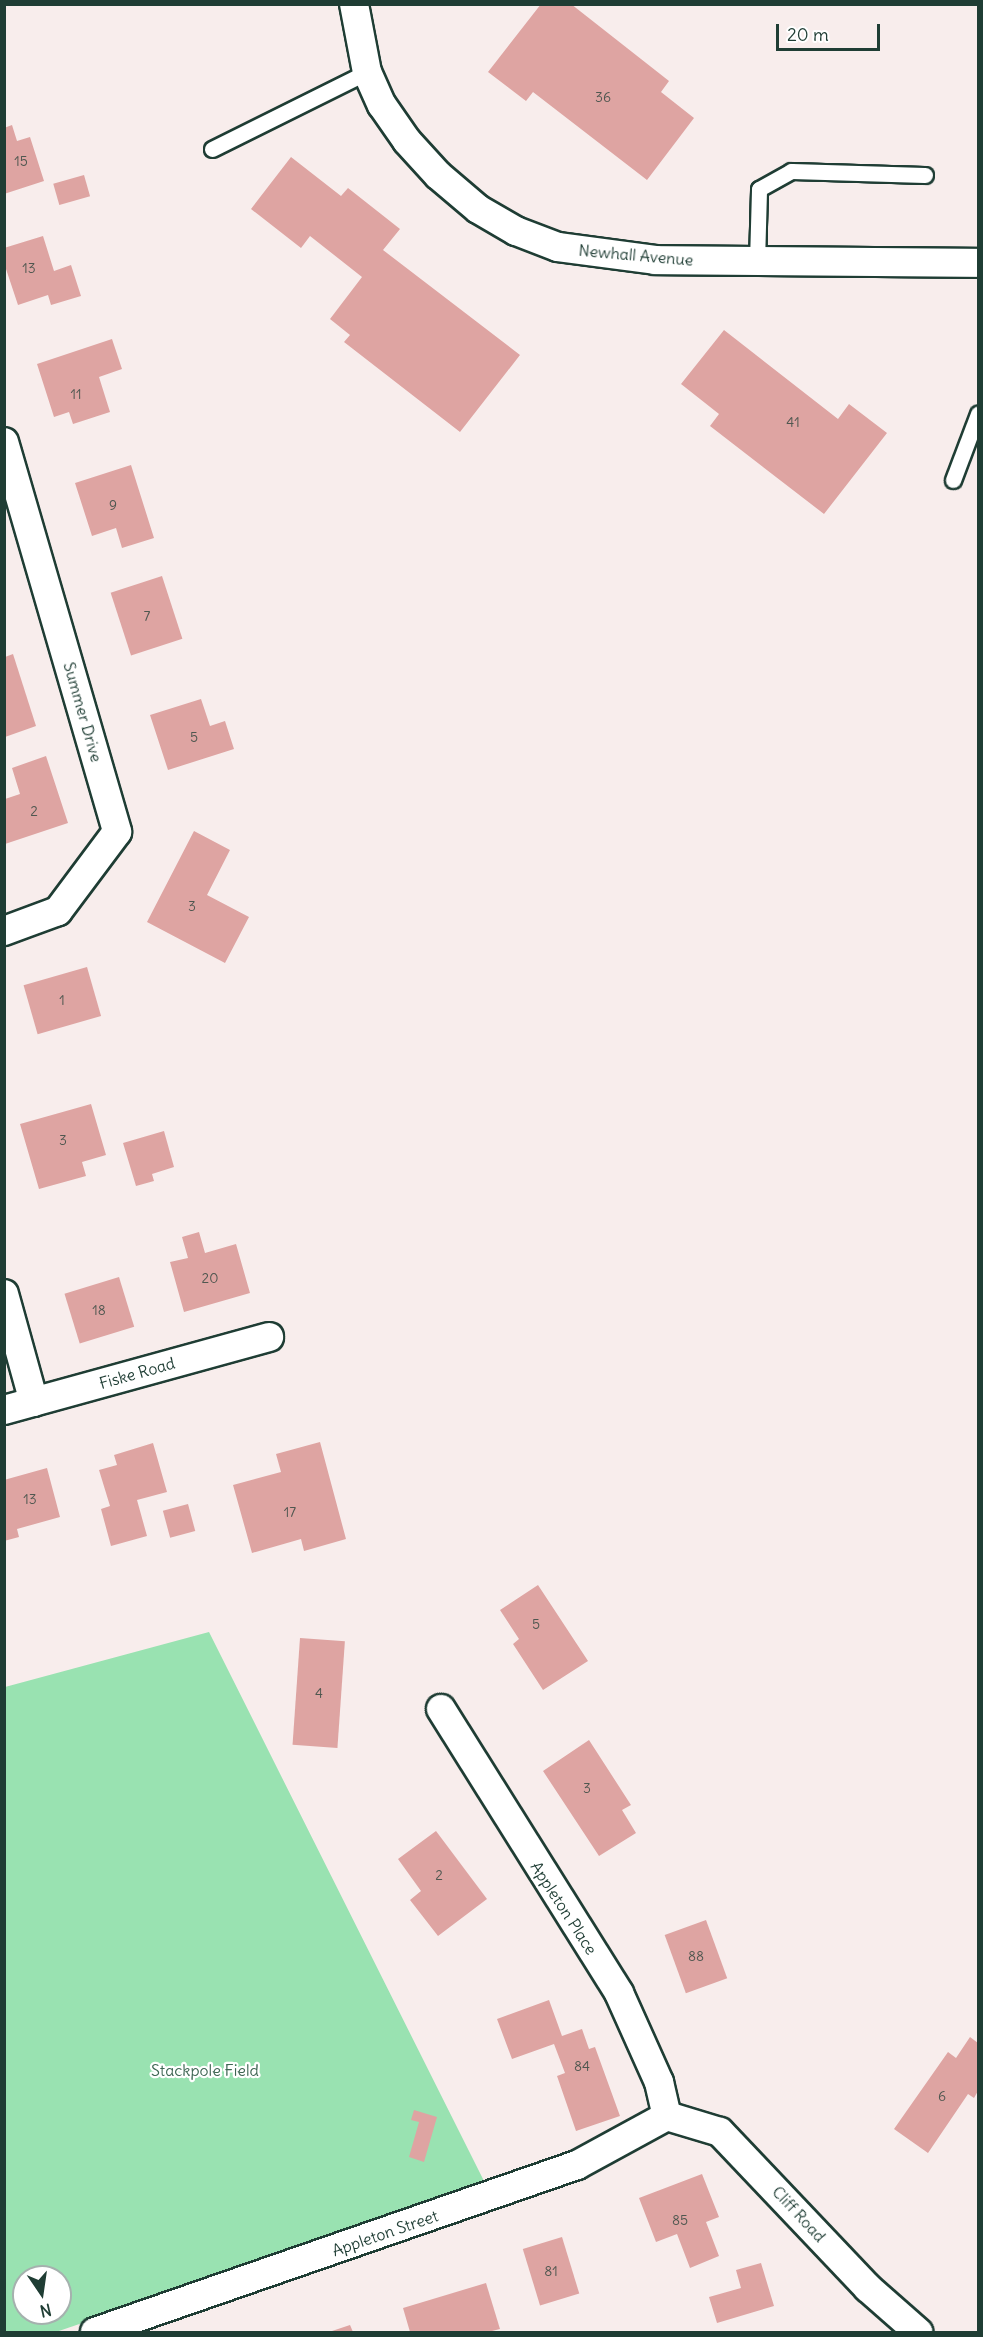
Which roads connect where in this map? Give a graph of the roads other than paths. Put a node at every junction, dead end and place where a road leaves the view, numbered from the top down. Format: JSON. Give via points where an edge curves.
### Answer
{"nodes":[{"id":1,"x":354,"y":4,"type":"edge"},
{"id":2,"x":368,"y":72,"type":"junction"},
{"id":3,"x":212,"y":149,"type":"dead end"},
{"id":4,"x":925,"y":175,"type":"dead end"},
{"id":5,"x":757,"y":262,"type":"junction"},
{"id":6,"x":978,"y":263,"type":"edge"},
{"id":7,"x":978,"y":414,"type":"edge"},
{"id":8,"x":4,"y":442,"type":"edge"},
{"id":9,"x":953,"y":480,"type":"dead end"},
{"id":10,"x":4,"y":931,"type":"edge"},
{"id":11,"x":4,"y":1294,"type":"edge"},
{"id":12,"x":269,"y":1337,"type":"dead end"},
{"id":13,"x":34,"y":1402,"type":"junction"},
{"id":14,"x":4,"y":1410,"type":"edge"},
{"id":15,"x":441,"y":1709,"type":"dead end"},
{"id":16,"x":667,"y":2116,"type":"junction"},
{"id":17,"x":95,"y":2332,"type":"edge"},
{"id":18,"x":918,"y":2332,"type":"edge"}],
"edges":[{"from":1,"to":2,"type":"street","name":"Newhall Avenue"},
{"from":2,"to":3,"type":"lane"},
{"from":2,"to":5,"type":"street","name":"Newhall Avenue","via":[[382,105],[438,175],[478,209],[516,231],[558,247],[605,255]]},
{"from":4,"to":5,"type":"lane","via":[[791,171],[759,189]]},
{"from":5,"to":6,"type":"street","name":"Newhall Avenue"},
{"from":7,"to":9,"type":"lane"},
{"from":8,"to":10,"type":"street","name":"Summer Drive","via":[[117,832],[58,911]]},
{"from":11,"to":13,"type":"street"},
{"from":12,"to":13,"type":"street","name":"Fiske Road"},
{"from":13,"to":14,"type":"street","name":"Fiske Road"},
{"from":15,"to":16,"type":"street","name":"Appleton Place","via":[[619,1993],[659,2082]]},
{"from":16,"to":17,"type":"street","name":"Appleton Street","via":[[577,2165]]},
{"from":16,"to":18,"type":"street","name":"Cliff Road","via":[[720,2132],[868,2288]]}]}
